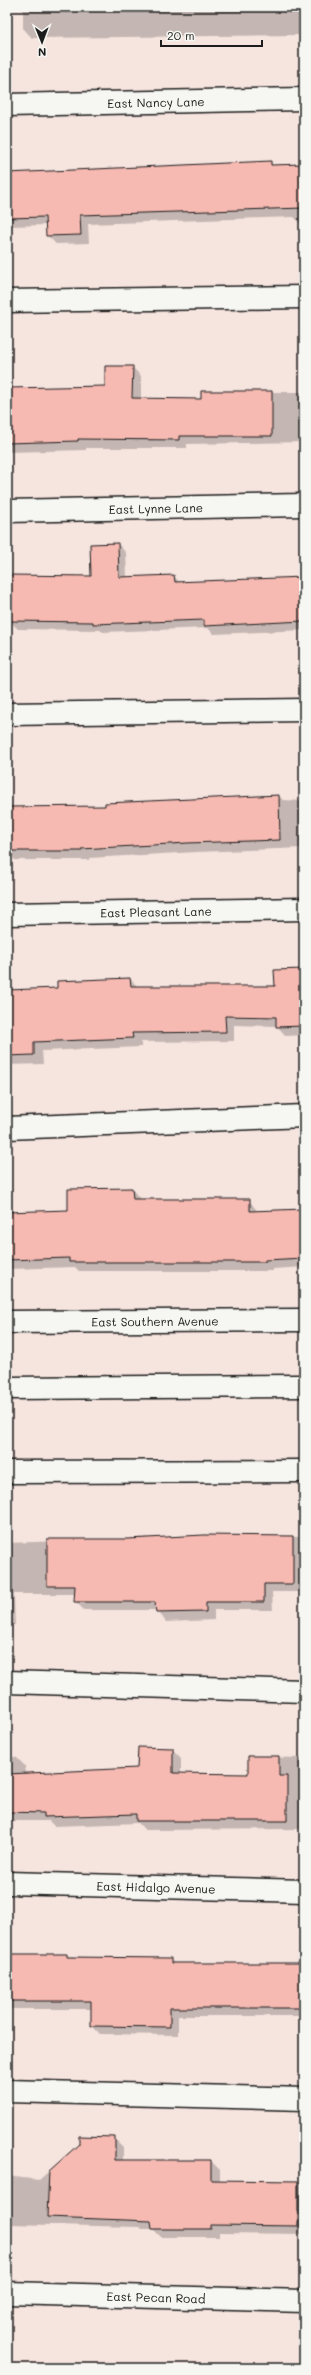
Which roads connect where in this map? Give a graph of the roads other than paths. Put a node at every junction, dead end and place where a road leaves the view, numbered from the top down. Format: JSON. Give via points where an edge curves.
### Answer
{"nodes":[{"id":1,"x":304,"y":99,"type":"edge"},
{"id":2,"x":7,"y":105,"type":"edge"},
{"id":3,"x":304,"y":297,"type":"edge"},
{"id":4,"x":7,"y":301,"type":"edge"},
{"id":5,"x":304,"y":505,"type":"edge"},
{"id":6,"x":7,"y":511,"type":"edge"},
{"id":7,"x":304,"y":710,"type":"edge"},
{"id":8,"x":7,"y":714,"type":"edge"},
{"id":9,"x":304,"y":909,"type":"edge"},
{"id":10,"x":7,"y":914,"type":"edge"},
{"id":11,"x":304,"y":1116,"type":"edge"},
{"id":12,"x":7,"y":1128,"type":"edge"},
{"id":13,"x":304,"y":1320,"type":"edge"},
{"id":14,"x":7,"y":1322,"type":"edge"},
{"id":15,"x":304,"y":1386,"type":"edge"},
{"id":16,"x":7,"y":1388,"type":"edge"},
{"id":17,"x":304,"y":1471,"type":"edge"},
{"id":18,"x":7,"y":1472,"type":"edge"},
{"id":19,"x":7,"y":1682,"type":"edge"},
{"id":20,"x":304,"y":1691,"type":"edge"},
{"id":21,"x":7,"y":1883,"type":"edge"},
{"id":22,"x":304,"y":1891,"type":"edge"},
{"id":23,"x":7,"y":2091,"type":"edge"},
{"id":24,"x":304,"y":2099,"type":"edge"},
{"id":25,"x":7,"y":2293,"type":"edge"},
{"id":26,"x":304,"y":2301,"type":"edge"}],
"edges":[{"from":1,"to":2,"type":"street","name":"East Nancy Lane"},
{"from":3,"to":4,"type":"street"},
{"from":5,"to":6,"type":"street","name":"East Lynne Lane"},
{"from":7,"to":8,"type":"street"},
{"from":9,"to":10,"type":"street","name":"East Pleasant Lane"},
{"from":11,"to":12,"type":"street"},
{"from":13,"to":14,"type":"street","name":"East Southern Avenue"},
{"from":15,"to":16,"type":"street"},
{"from":17,"to":18,"type":"street"},
{"from":19,"to":20,"type":"street"},
{"from":21,"to":22,"type":"street","name":"East Hidalgo Avenue"},
{"from":23,"to":24,"type":"street"},
{"from":25,"to":26,"type":"street","name":"East Pecan Road"}]}
